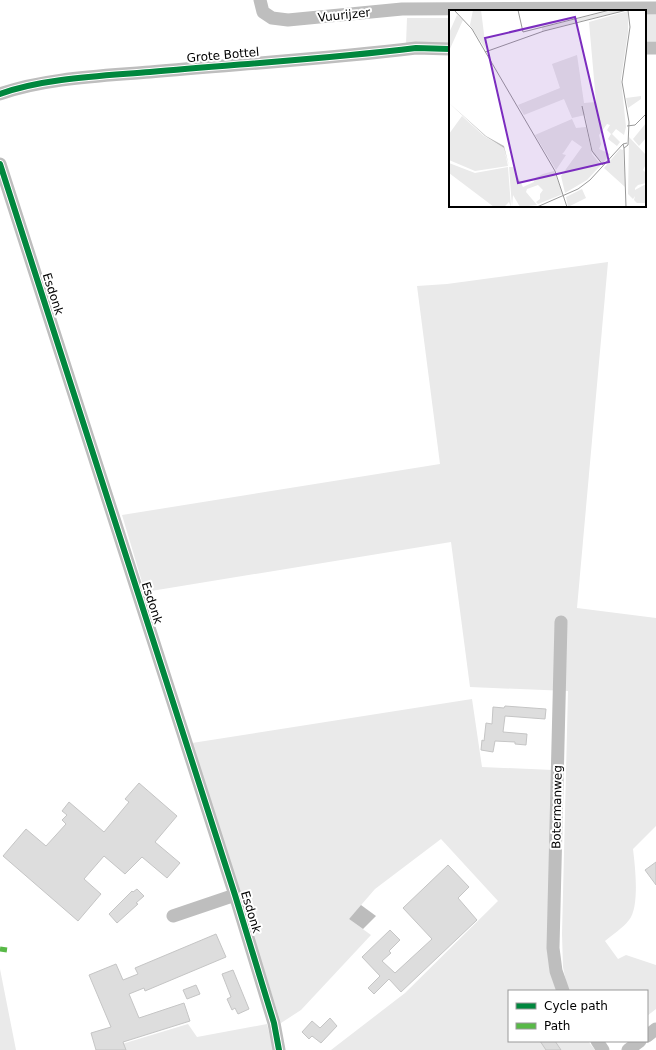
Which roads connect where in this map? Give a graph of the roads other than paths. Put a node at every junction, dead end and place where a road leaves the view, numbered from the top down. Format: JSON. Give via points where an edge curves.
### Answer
{"nodes":[{"id":1,"x":260,"y":0,"type":"edge"},
{"id":2,"x":656,"y":8,"type":"edge"},
{"id":3,"x":449,"y":49,"type":"edge"},
{"id":4,"x":0,"y":94,"type":"edge"},
{"id":5,"x":0,"y":164,"type":"edge"},
{"id":6,"x":561,"y":622,"type":"dead end"},
{"id":7,"x":235,"y":895,"type":"junction"},
{"id":8,"x":174,"y":916,"type":"dead end"},
{"id":9,"x":563,"y":990,"type":"edge"},
{"id":10,"x":656,"y":1029,"type":"edge"},
{"id":11,"x":648,"y":1035,"type":"edge"},
{"id":12,"x":639,"y":1042,"type":"edge"},
{"id":13,"x":279,"y":1050,"type":"edge"},
{"id":14,"x":628,"y":1050,"type":"edge"}],
"edges":[{"from":1,"to":2,"type":"street","name":"Vuurijzer","via":[[263,12],[272,18],[288,20],[402,9]]},
{"from":3,"to":4,"type":"street","name":"Grote Bottel","via":[[416,48],[113,76],[54,82]]},
{"from":5,"to":7,"type":"street","name":"Esdonk"},
{"from":6,"to":9,"type":"street","name":"Botermanweg","via":[[553,948],[556,971]]},
{"from":7,"to":8,"type":"street"},
{"from":7,"to":13,"type":"street","name":"Esdonk","via":[[274,1023]]},
{"from":10,"to":11,"type":"street"},
{"from":12,"to":14,"type":"street"}]}
